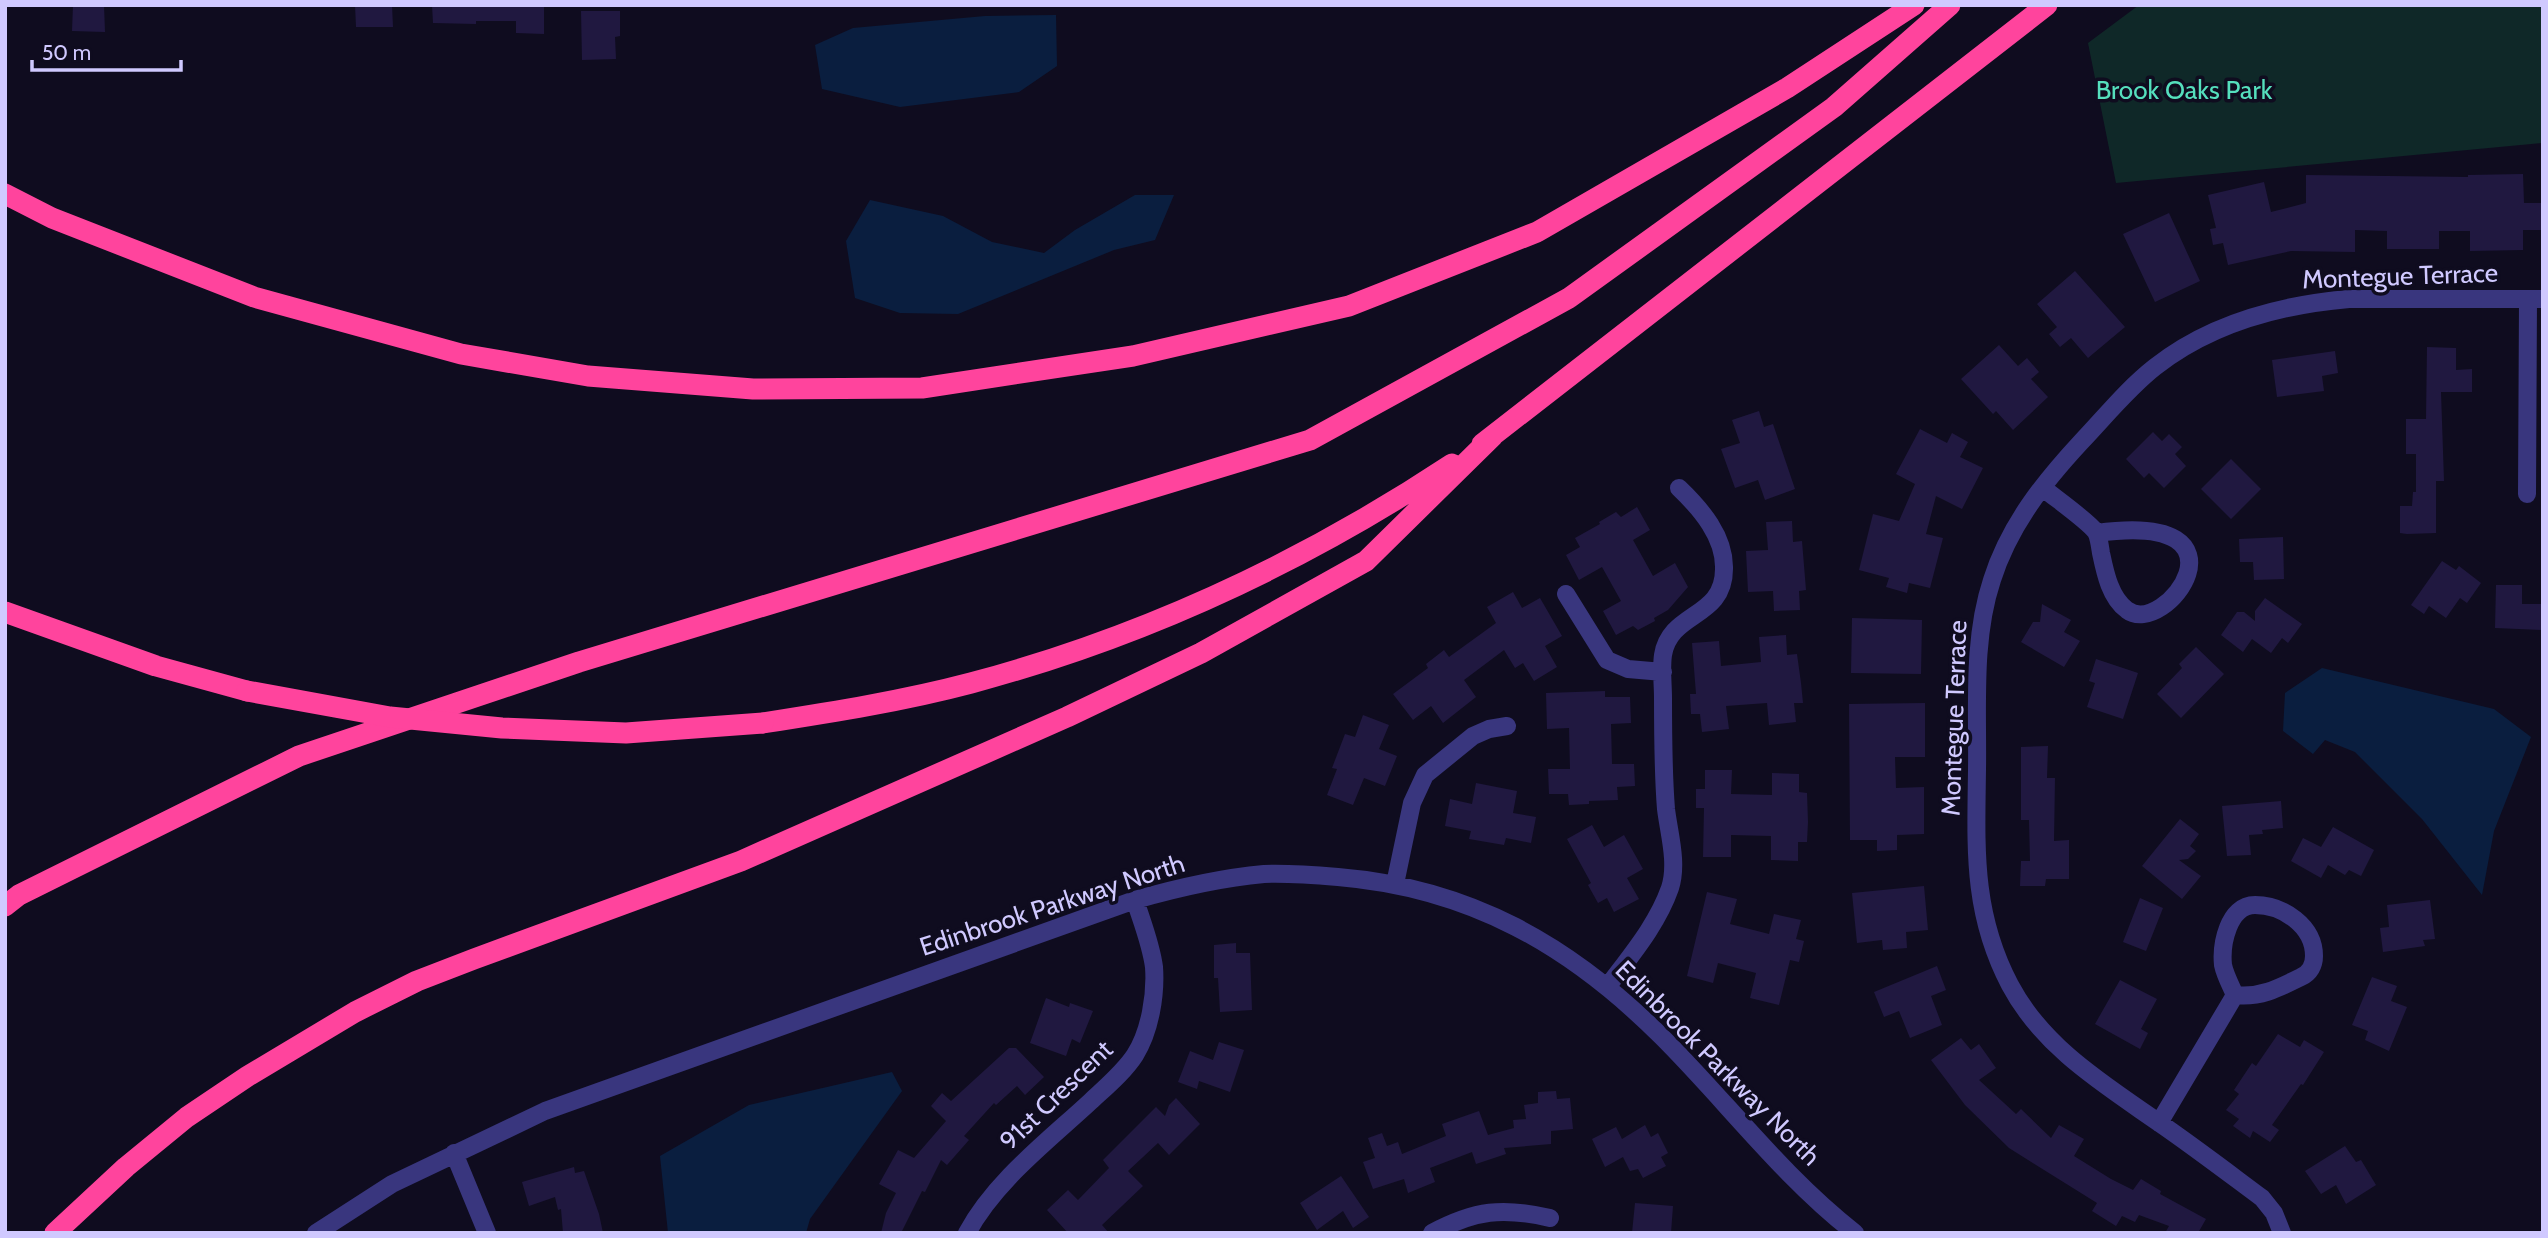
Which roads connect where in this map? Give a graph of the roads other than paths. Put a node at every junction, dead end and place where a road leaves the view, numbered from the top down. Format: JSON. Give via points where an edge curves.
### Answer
{"nodes":[{"id":1,"x":1914,"y":5,"type":"edge"},
{"id":2,"x":1950,"y":5,"type":"edge"},
{"id":3,"x":2048,"y":5,"type":"edge"},
{"id":4,"x":5,"y":194,"type":"edge"},
{"id":5,"x":2536,"y":299,"type":"edge"},
{"id":6,"x":1493,"y":436,"type":"junction"},
{"id":7,"x":1679,"y":488,"type":"dead end"},
{"id":8,"x":2043,"y":488,"type":"junction"},
{"id":9,"x":2526,"y":494,"type":"dead end"},
{"id":10,"x":2097,"y":533,"type":"junction"},
{"id":11,"x":1566,"y":594,"type":"dead end"},
{"id":12,"x":5,"y":612,"type":"edge"},
{"id":13,"x":1663,"y":672,"type":"junction"},
{"id":14,"x":1507,"y":726,"type":"dead end"},
{"id":15,"x":1395,"y":884,"type":"junction"},
{"id":16,"x":1135,"y":900,"type":"junction"},
{"id":17,"x":5,"y":906,"type":"edge"},
{"id":18,"x":1608,"y":986,"type":"junction"},
{"id":19,"x":2235,"y":995,"type":"junction"},
{"id":20,"x":2159,"y":1123,"type":"junction"},
{"id":21,"x":454,"y":1153,"type":"junction"},
{"id":22,"x":1550,"y":1218,"type":"dead end"},
{"id":23,"x":55,"y":1233,"type":"edge"},
{"id":24,"x":316,"y":1233,"type":"edge"},
{"id":25,"x":487,"y":1233,"type":"edge"},
{"id":26,"x":967,"y":1233,"type":"edge"},
{"id":27,"x":1432,"y":1233,"type":"edge"},
{"id":28,"x":1855,"y":1233,"type":"edge"},
{"id":29,"x":2282,"y":1233,"type":"edge"}],
"edges":[{"from":1,"to":4,"type":"highway","via":[[1787,88],[1537,232],[1349,306],[1133,356],[922,388],[753,389],[588,376],[461,354],[254,297],[52,218]]},
{"from":2,"to":17,"type":"highway","via":[[1834,107],[1569,298],[1310,440],[579,663],[299,756]]},
{"from":3,"to":6,"type":"highway"},
{"from":5,"to":8,"type":"street","name":"Montegue Terrace","via":[[2329,300],[2289,305],[2233,323],[2155,367]]},
{"from":5,"to":9,"type":"street"},
{"from":6,"to":12,"type":"highway","bridge":true,"via":[[1397,500],[1295,558],[1189,608],[1082,650],[971,683],[763,723],[626,733],[390,717],[247,691],[122,655]]},
{"from":6,"to":23,"type":"highway","via":[[1366,561],[1331,581],[1189,659],[741,862],[417,981],[314,1035],[187,1117]]},
{"from":7,"to":13,"type":"street","via":[[1701,509],[1717,536],[1725,566],[1723,586],[1712,605],[1680,625],[1669,638]]},
{"from":8,"to":10,"type":"street"},
{"from":8,"to":20,"type":"street","name":"Montegue Terrace","via":[[2006,544],[1982,621],[1976,862],[1982,907],[1993,948],[2034,1022],[2064,1054]]},
{"from":10,"to":10,"type":"street","via":[[2155,531],[2188,549],[2191,567],[2168,602],[2151,613],[2137,615],[2115,597]]},
{"from":11,"to":13,"type":"street","via":[[1607,660],[1628,669]]},
{"from":13,"to":18,"type":"street","via":[[1662,767],[1673,861],[1671,885],[1657,919]]},
{"from":14,"to":15,"type":"street","via":[[1473,736],[1425,775],[1412,803]]},
{"from":15,"to":16,"type":"street","name":"Edinbrook Parkway North","via":[[1266,874],[1212,881]]},
{"from":15,"to":18,"type":"street","name":"Edinbrook Parkway North","via":[[1454,901],[1530,933]]},
{"from":16,"to":21,"type":"street","name":"Edinbrook Parkway North","via":[[609,1087]]},
{"from":16,"to":26,"type":"street","name":"91st Crescent","via":[[1154,967],[1148,1021],[1135,1054],[1010,1177]]},
{"from":18,"to":28,"type":"street","name":"Edinbrook Parkway North","via":[[1822,1206]]},
{"from":19,"to":19,"type":"street","via":[[2252,997],[2307,975],[2314,962],[2314,946],[2305,927],[2274,909],[2253,905],[2240,909],[2223,942],[2224,968]]},
{"from":19,"to":20,"type":"street"},
{"from":20,"to":29,"type":"street","name":"Montegue Terrace","via":[[2262,1198]]},
{"from":21,"to":24,"type":"street","name":"Edinbrook Parkway North","via":[[392,1184]]},
{"from":21,"to":25,"type":"street"},
{"from":22,"to":27,"type":"street","via":[[1492,1211]]}]}
